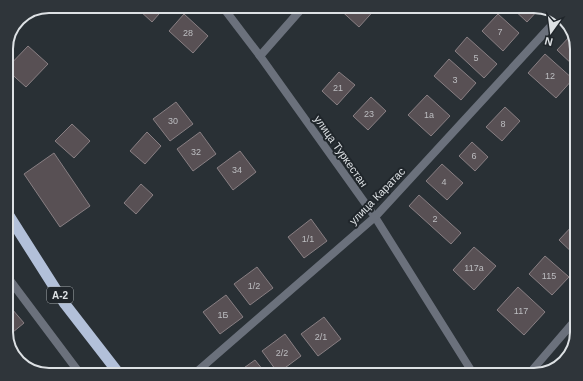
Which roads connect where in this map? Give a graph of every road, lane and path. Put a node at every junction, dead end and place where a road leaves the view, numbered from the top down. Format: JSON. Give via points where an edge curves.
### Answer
{"nodes":[{"id":1,"x":227,"y":13,"type":"edge"},
{"id":2,"x":298,"y":13,"type":"edge"},
{"id":3,"x":556,"y":20,"type":"edge"},
{"id":4,"x":260,"y":56,"type":"junction"},
{"id":5,"x":375,"y":217,"type":"junction"},
{"id":6,"x":13,"y":222,"type":"edge"},
{"id":7,"x":13,"y":284,"type":"edge"},
{"id":8,"x":570,"y":326,"type":"edge"},
{"id":9,"x":76,"y":368,"type":"edge"},
{"id":10,"x":115,"y":368,"type":"edge"},
{"id":11,"x":201,"y":368,"type":"edge"},
{"id":12,"x":470,"y":368,"type":"edge"},
{"id":13,"x":534,"y":368,"type":"edge"}],
"edges":[{"from":1,"to":4,"type":"street","name":"улица Туркестан"},
{"from":2,"to":4,"type":"street"},
{"from":3,"to":5,"type":"street","name":"улица Каратас"},
{"from":4,"to":5,"type":"street","name":"улица Туркестан"},
{"from":5,"to":11,"type":"street","name":"улица Каратас"},
{"from":5,"to":12,"type":"street","name":"улица Туркестан"},
{"from":6,"to":10,"type":"highway","number":"A-2","via":[[65,304]]},
{"from":7,"to":9,"type":"street"},
{"from":8,"to":13,"type":"street"}]}
